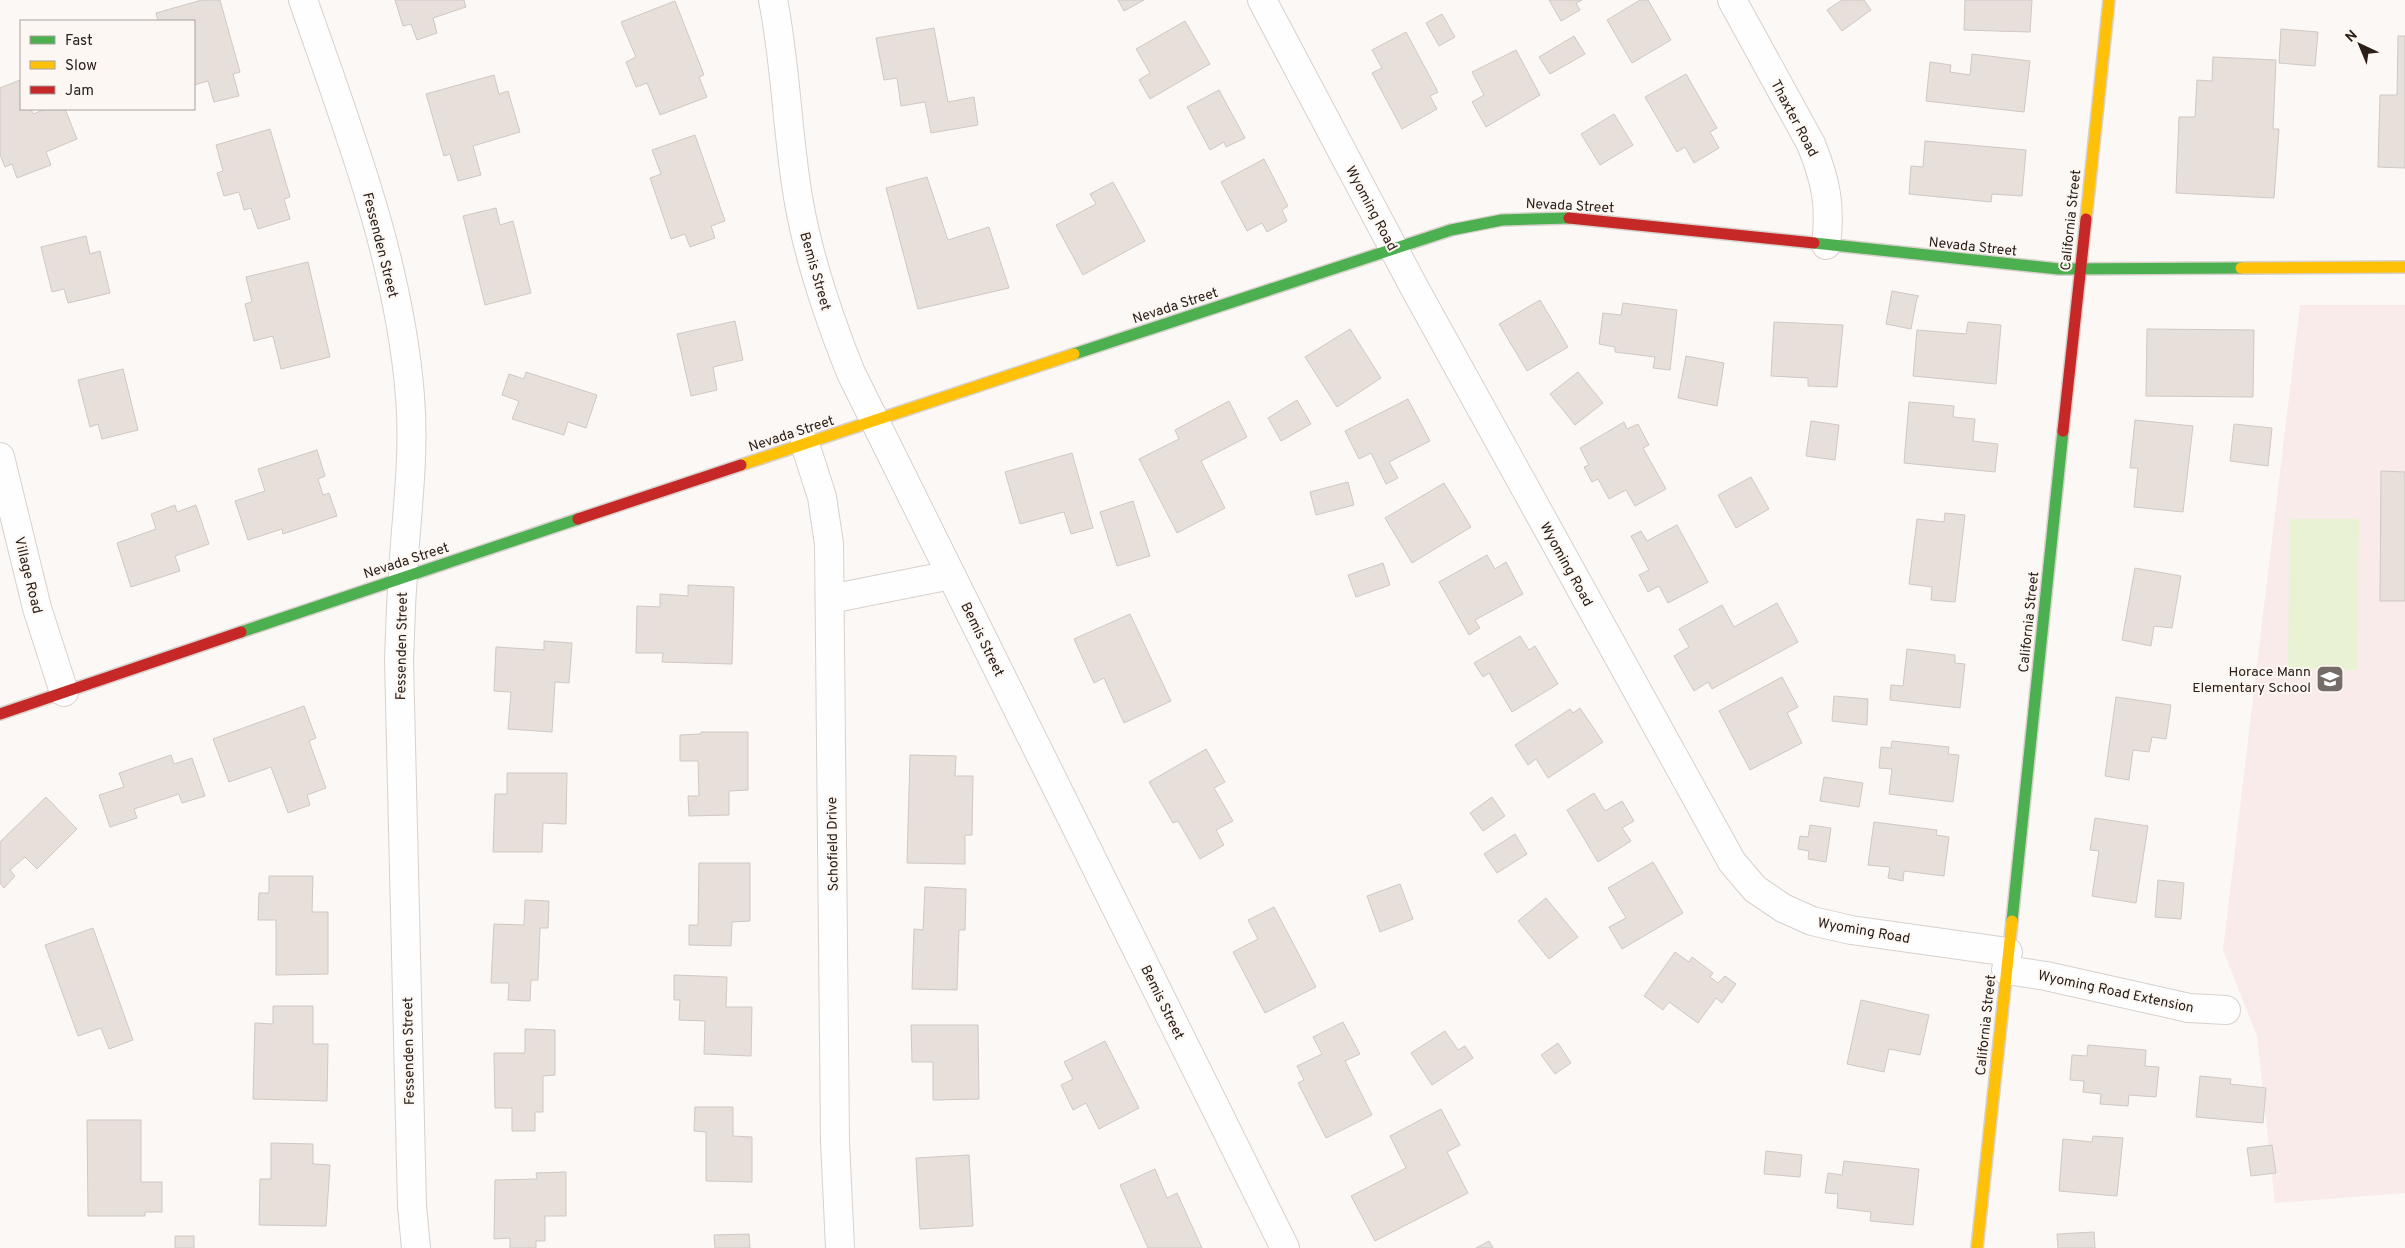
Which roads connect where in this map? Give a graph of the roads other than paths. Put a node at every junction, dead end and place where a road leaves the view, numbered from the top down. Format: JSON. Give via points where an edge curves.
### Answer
{"nodes":[{"id":1,"x":302,"y":0,"type":"edge"},
{"id":2,"x":773,"y":0,"type":"edge"},
{"id":3,"x":1262,"y":0,"type":"edge"},
{"id":4,"x":1732,"y":0,"type":"edge"},
{"id":5,"x":2109,"y":0,"type":"edge"},
{"id":6,"x":1826,"y":245,"type":"junction"},
{"id":7,"x":1393,"y":248,"type":"junction"},
{"id":8,"x":2405,"y":266,"type":"edge"},
{"id":9,"x":2080,"y":269,"type":"junction"},
{"id":10,"x":873,"y":421,"type":"junction"},
{"id":11,"x":805,"y":444,"type":"junction"},
{"id":12,"x":0,"y":457,"type":"edge"},
{"id":13,"x":951,"y":575,"type":"junction"},
{"id":14,"x":402,"y":577,"type":"junction"},
{"id":15,"x":830,"y":599,"type":"junction"},
{"id":16,"x":64,"y":692,"type":"junction"},
{"id":17,"x":0,"y":714,"type":"edge"},
{"id":18,"x":2007,"y":961,"type":"junction"},
{"id":19,"x":2226,"y":1010,"type":"dead end"},
{"id":20,"x":416,"y":1248,"type":"edge"},
{"id":21,"x":840,"y":1248,"type":"edge"},
{"id":22,"x":1285,"y":1248,"type":"edge"},
{"id":23,"x":1977,"y":1248,"type":"edge"}],
"edges":[{"from":1,"to":14,"type":"street","name":"Fessenden Street","via":[[364,178],[401,326],[410,397],[411,437]]},
{"from":2,"to":10,"type":"street","name":"Bemis Street","via":[[795,179],[808,248],[841,349]]},
{"from":3,"to":7,"type":"street","name":"Wyoming Road"},
{"from":4,"to":6,"type":"street","name":"Thaxter Road","via":[[1811,144],[1829,204]]},
{"from":5,"to":9,"type":"street","name":"California Street"},
{"from":6,"to":7,"type":"street","name":"Nevada Street","via":[[1546,217],[1487,221]]},
{"from":6,"to":9,"type":"street","name":"Nevada Street","via":[[2019,266]]},
{"from":7,"to":10,"type":"street","name":"Nevada Street"},
{"from":7,"to":18,"type":"street","name":"Wyoming Road","via":[[1713,830],[1732,862],[1755,889],[1784,908],[1812,920]]},
{"from":8,"to":9,"type":"street","name":"Nevada Street"},
{"from":9,"to":18,"type":"street","name":"California Street"},
{"from":10,"to":11,"type":"street","name":"Nevada Street"},
{"from":10,"to":13,"type":"street","name":"Bemis Street"},
{"from":11,"to":14,"type":"street","name":"Nevada Street"},
{"from":11,"to":15,"type":"street","name":"Schofield Drive","via":[[826,521]]},
{"from":12,"to":16,"type":"street","name":"Village Road","via":[[37,608]]},
{"from":13,"to":15,"type":"street"},
{"from":13,"to":22,"type":"street","name":"Bemis Street"},
{"from":14,"to":16,"type":"street","name":"Nevada Street"},
{"from":14,"to":20,"type":"street","name":"Fessenden Street","via":[[399,695],[412,1206]]},
{"from":15,"to":21,"type":"street","name":"Schofield Drive","via":[[835,1141]]},
{"from":16,"to":17,"type":"street","name":"Nevada Street"},
{"from":18,"to":19,"type":"street","name":"Wyoming Road Extension","via":[[2046,976],[2174,1005]]},
{"from":18,"to":23,"type":"street","name":"California Street"}]}
